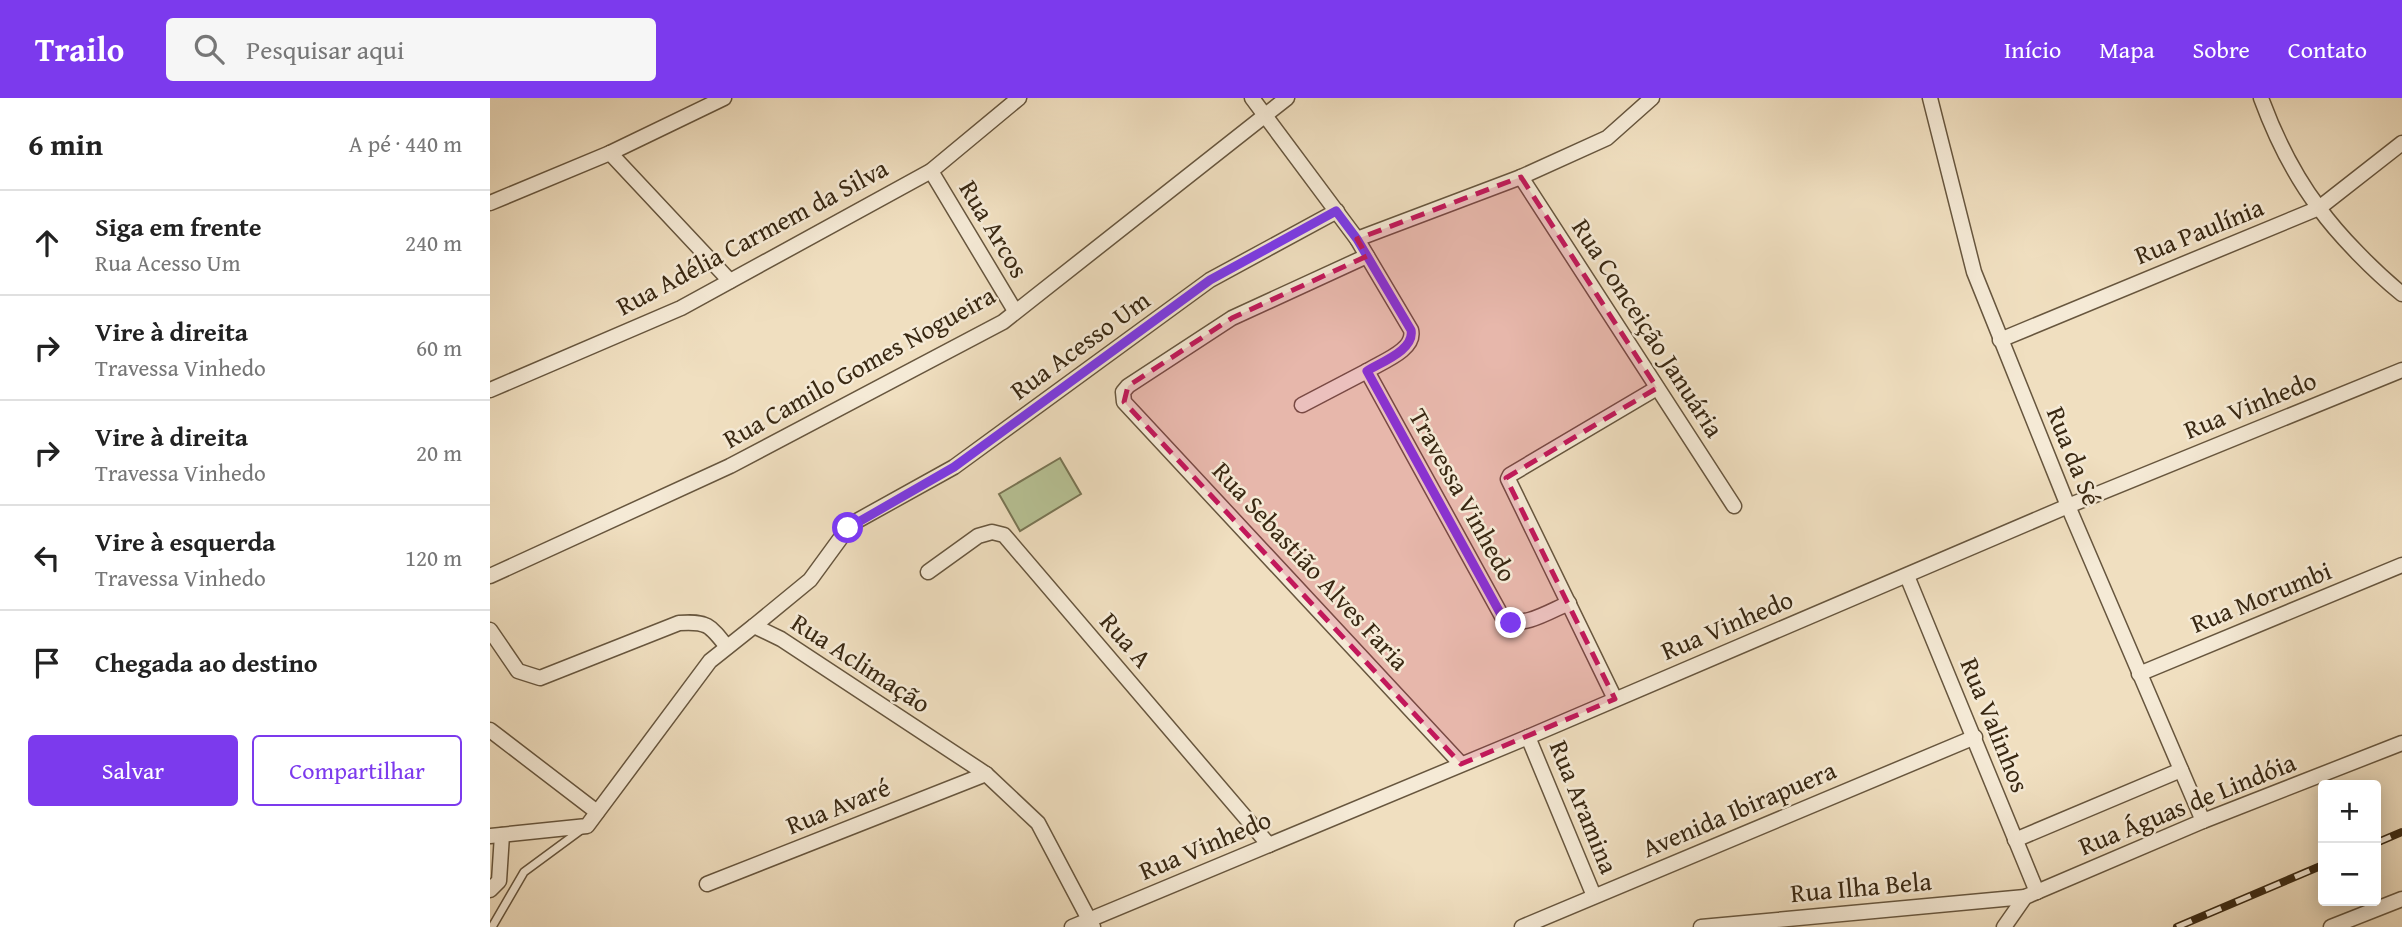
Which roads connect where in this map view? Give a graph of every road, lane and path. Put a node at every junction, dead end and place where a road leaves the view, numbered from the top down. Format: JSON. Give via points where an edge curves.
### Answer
{"nodes":[{"id":1,"x":724,"y":98,"type":"edge"},
{"id":2,"x":1019,"y":98,"type":"edge"},
{"id":3,"x":1252,"y":98,"type":"edge"},
{"id":4,"x":1287,"y":98,"type":"edge"},
{"id":5,"x":1653,"y":98,"type":"edge"},
{"id":6,"x":1930,"y":98,"type":"edge"},
{"id":7,"x":2261,"y":98,"type":"edge"},
{"id":8,"x":1265,"y":114,"type":"junction"},
{"id":9,"x":2402,"y":143,"type":"edge"},
{"id":10,"x":610,"y":153,"type":"junction"},
{"id":11,"x":931,"y":171,"type":"junction"},
{"id":12,"x":1521,"y":177,"type":"junction"},
{"id":13,"x":490,"y":203,"type":"edge"},
{"id":14,"x":2319,"y":208,"type":"junction"},
{"id":15,"x":1336,"y":211,"type":"junction"},
{"id":16,"x":1357,"y":239,"type":"junction"},
{"id":17,"x":1367,"y":256,"type":"junction"},
{"id":18,"x":730,"y":281,"type":"junction"},
{"id":19,"x":2402,"y":294,"type":"edge"},
{"id":20,"x":1015,"y":311,"type":"junction"},
{"id":21,"x":2000,"y":340,"type":"junction"},
{"id":22,"x":2402,"y":370,"type":"edge"},
{"id":23,"x":1367,"y":371,"type":"junction"},
{"id":24,"x":1657,"y":387,"type":"junction"},
{"id":25,"x":490,"y":390,"type":"edge"},
{"id":26,"x":1302,"y":405,"type":"dead end"},
{"id":27,"x":1734,"y":506,"type":"dead end"},
{"id":28,"x":2068,"y":506,"type":"junction"},
{"id":29,"x":2402,"y":565,"type":"edge"},
{"id":30,"x":928,"y":572,"type":"dead end"},
{"id":31,"x":490,"y":576,"type":"edge"},
{"id":32,"x":1907,"y":576,"type":"junction"},
{"id":33,"x":1569,"y":603,"type":"junction"},
{"id":34,"x":754,"y":626,"type":"junction"},
{"id":35,"x":490,"y":631,"type":"edge"},
{"id":36,"x":727,"y":647,"type":"junction"},
{"id":37,"x":2139,"y":674,"type":"junction"},
{"id":38,"x":1615,"y":699,"type":"junction"},
{"id":39,"x":490,"y":730,"type":"edge"},
{"id":40,"x":1528,"y":737,"type":"junction"},
{"id":41,"x":1975,"y":737,"type":"junction"},
{"id":42,"x":2402,"y":743,"type":"edge"},
{"id":43,"x":1461,"y":764,"type":"junction"},
{"id":44,"x":2181,"y":771,"type":"junction"},
{"id":45,"x":986,"y":774,"type":"junction"},
{"id":46,"x":597,"y":812,"type":"junction"},
{"id":47,"x":2203,"y":821,"type":"junction"},
{"id":48,"x":587,"y":826,"type":"junction"},
{"id":49,"x":496,"y":835,"type":"edge"},
{"id":50,"x":2015,"y":840,"type":"junction"},
{"id":51,"x":1269,"y":845,"type":"junction"},
{"id":52,"x":707,"y":884,"type":"dead end"},
{"id":53,"x":490,"y":890,"type":"edge"},
{"id":54,"x":2031,"y":895,"type":"junction"},
{"id":55,"x":1594,"y":896,"type":"junction"},
{"id":56,"x":2402,"y":899,"type":"edge"},
{"id":57,"x":1091,"y":923,"type":"edge"},
{"id":58,"x":492,"y":927,"type":"edge"},
{"id":59,"x":1072,"y":927,"type":"edge"},
{"id":60,"x":1522,"y":927,"type":"edge"},
{"id":61,"x":1701,"y":927,"type":"edge"},
{"id":62,"x":2004,"y":927,"type":"edge"},
{"id":63,"x":2331,"y":927,"type":"edge"}],
"edges":[{"from":1,"to":10,"type":"street"},
{"from":2,"to":11,"type":"street","name":"Rua Adélia Carmem da Silva"},
{"from":3,"to":8,"type":"street"},
{"from":4,"to":8,"type":"street","name":"Rua Camilo Gomes Nogueira"},
{"from":5,"to":12,"type":"street","via":[[1608,138]]},
{"from":6,"to":21,"type":"street","name":"Rua da Sé","via":[[1974,272]]},
{"from":7,"to":14,"type":"street","via":[[2275,135]]},
{"from":8,"to":15,"type":"street"},
{"from":8,"to":20,"type":"street","name":"Rua Camilo Gomes Nogueira"},
{"from":9,"to":14,"type":"street","name":"Rua Paulínia"},
{"from":10,"to":13,"type":"street"},
{"from":10,"to":18,"type":"street"},
{"from":11,"to":18,"type":"street","name":"Rua Adélia Carmem da Silva"},
{"from":11,"to":20,"type":"street","name":"Rua Arcos"},
{"from":12,"to":16,"type":"street"},
{"from":12,"to":24,"type":"street","name":"Rua Conceição Januária"},
{"from":14,"to":19,"type":"street"},
{"from":14,"to":21,"type":"street","name":"Rua Paulínia"},
{"from":15,"to":16,"type":"street"},
{"from":15,"to":34,"type":"street","name":"Rua Acesso Um","via":[[1210,280],[954,467],[855,522],[810,580]]},
{"from":16,"to":17,"type":"street"},
{"from":17,"to":23,"type":"street","via":[[1413,337],[1409,345]]},
{"from":17,"to":43,"type":"street","name":"Rua Sebastião Alves Faria","via":[[1232,318],[1122,393],[1124,401]]},
{"from":18,"to":25,"type":"street","name":"Rua Adélia Carmem da Silva","via":[[681,308]]},
{"from":20,"to":31,"type":"street","name":"Rua Camilo Gomes Nogueira","via":[[1003,322],[730,466]]},
{"from":21,"to":28,"type":"street","name":"Rua da Sé"},
{"from":22,"to":28,"type":"street","name":"Rua Vinhedo"},
{"from":23,"to":26,"type":"street"},
{"from":23,"to":33,"type":"street","name":"Travessa Vinhedo","via":[[1504,620],[1522,622]]},
{"from":24,"to":27,"type":"street","name":"Rua Conceição Januária"},
{"from":24,"to":33,"type":"street","via":[[1510,475],[1508,482]]},
{"from":28,"to":32,"type":"street","name":"Rua Vinhedo"},
{"from":28,"to":37,"type":"street","name":"Rua da Sé"},
{"from":29,"to":37,"type":"street","name":"Rua Morumbi"},
{"from":30,"to":51,"type":"street","name":"Rua A","via":[[978,536],[1004,535]]},
{"from":32,"to":38,"type":"street","name":"Rua Vinhedo"},
{"from":32,"to":41,"type":"street","name":"Rua Valinhos"},
{"from":33,"to":38,"type":"street"},
{"from":34,"to":36,"type":"street","name":"Rua Aclimação"},
{"from":34,"to":45,"type":"street","name":"Rua Aclimação","via":[[793,646]]},
{"from":35,"to":36,"type":"street","via":[[518,671],[540,678],[678,624],[699,622],[712,627]]},
{"from":36,"to":46,"type":"street","name":"Rua Aclimação","via":[[710,661]]},
{"from":37,"to":44,"type":"street","name":"Rua da Sé"},
{"from":38,"to":40,"type":"street","name":"Rua Vinhedo"},
{"from":39,"to":46,"type":"street"},
{"from":40,"to":43,"type":"street","name":"Rua Vinhedo"},
{"from":40,"to":55,"type":"street","name":"Rua Aramina"},
{"from":41,"to":50,"type":"street","name":"Rua Valinhos"},
{"from":41,"to":55,"type":"street","name":"Avenida Ibirapuera"},
{"from":42,"to":47,"type":"street","name":"Rua Águas de Lindóia"},
{"from":43,"to":51,"type":"street","name":"Rua Vinhedo"},
{"from":44,"to":47,"type":"street","name":"Rua da Sé"},
{"from":44,"to":50,"type":"street"},
{"from":45,"to":52,"type":"street","name":"Rua Avaré"},
{"from":45,"to":57,"type":"street","name":"Rua Aclimação","via":[[1038,823]]},
{"from":46,"to":48,"type":"street","name":"Rua Aclimação"},
{"from":47,"to":54,"type":"street","name":"Rua Águas de Lindóia"},
{"from":48,"to":49,"type":"street"},
{"from":48,"to":58,"type":"lane","via":[[524,872]]},
{"from":49,"to":53,"type":"street","via":[[499,881]]},
{"from":50,"to":54,"type":"street","name":"Rua Valinhos"},
{"from":51,"to":57,"type":"street","name":"Rua Vinhedo"},
{"from":54,"to":61,"type":"street","name":"Rua Ilha Bela"},
{"from":54,"to":62,"type":"street"},
{"from":55,"to":60,"type":"street","name":"Avenida Ibirapuera"},
{"from":56,"to":63,"type":"street"},
{"from":57,"to":59,"type":"street","name":"Rua Vinhedo"}]}
